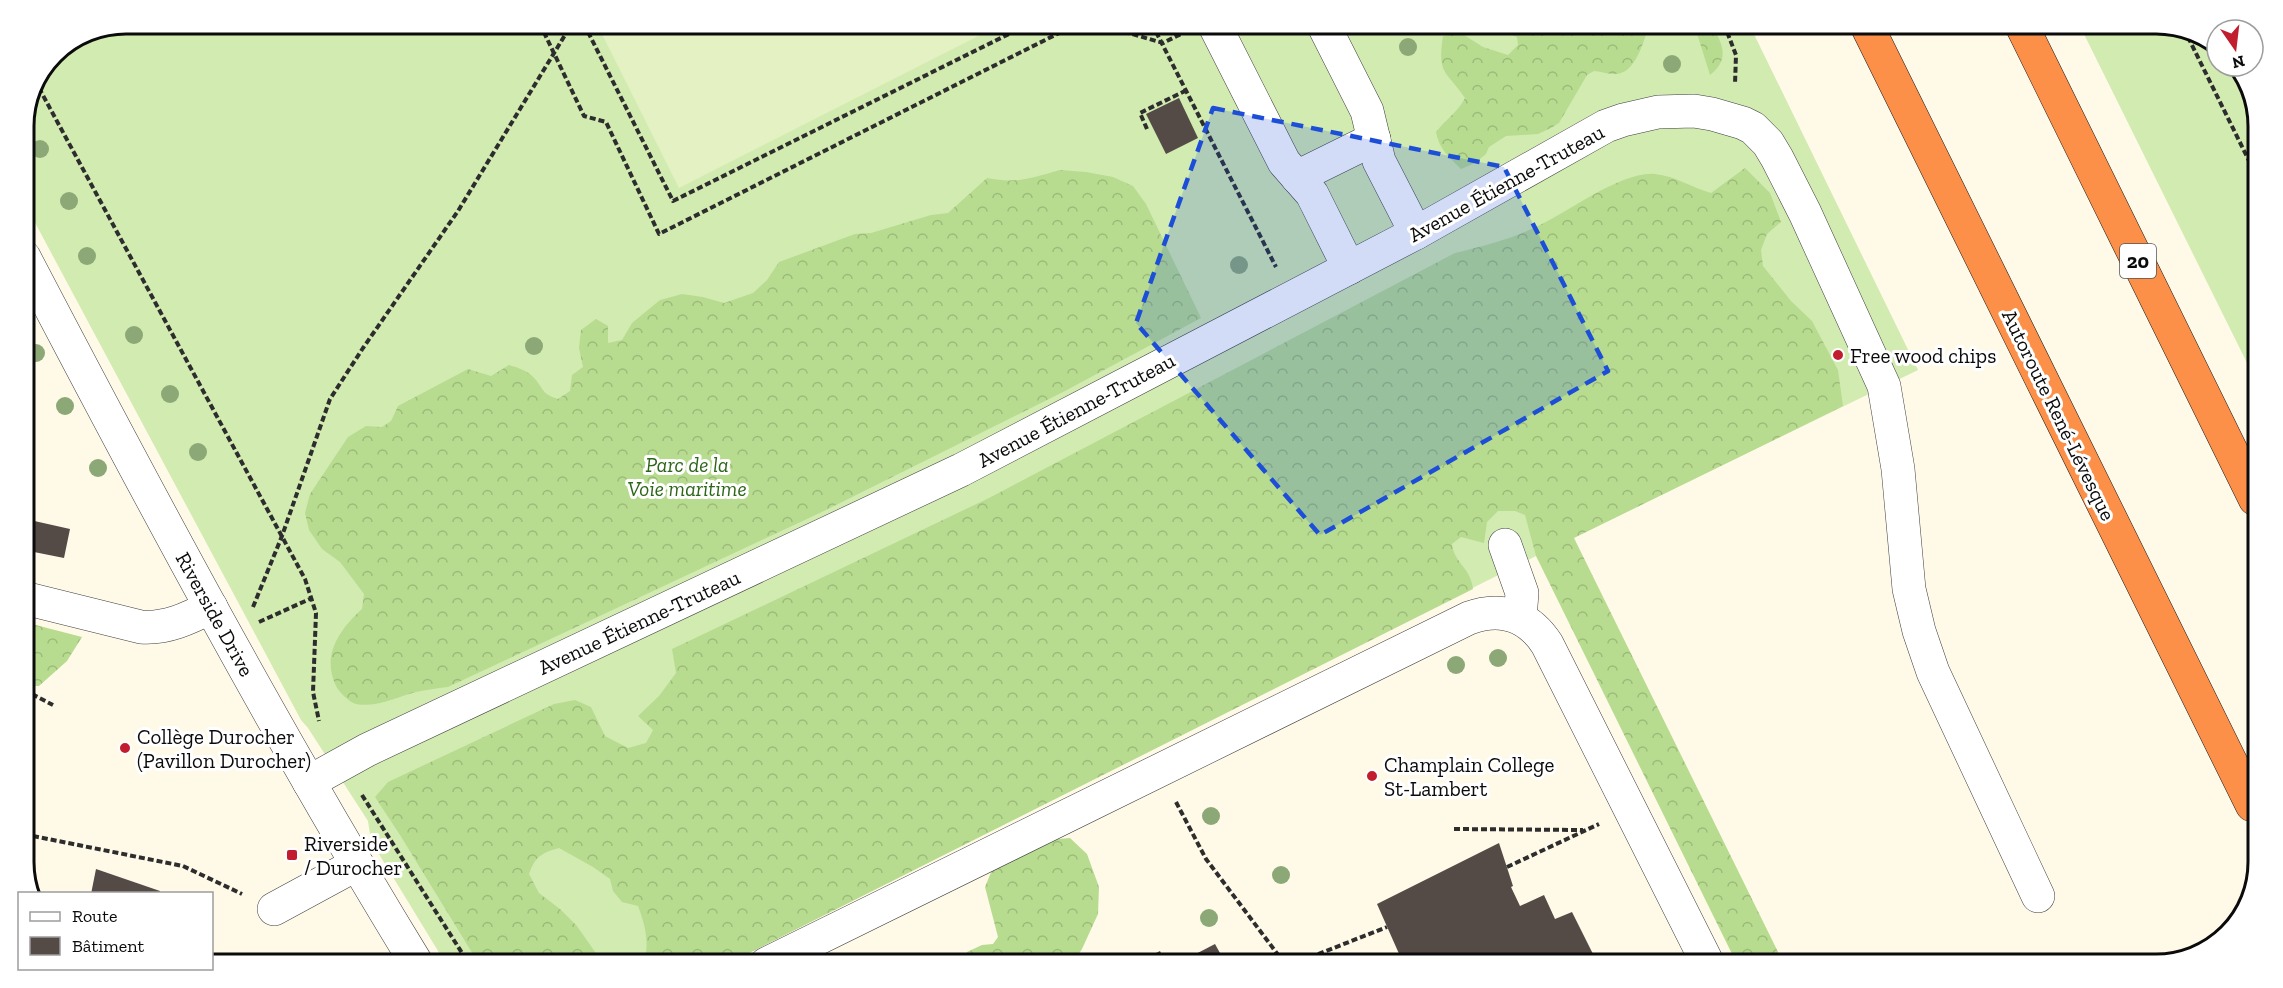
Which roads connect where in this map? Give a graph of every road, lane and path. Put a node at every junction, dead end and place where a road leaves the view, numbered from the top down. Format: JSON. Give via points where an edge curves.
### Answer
{"nodes":[{"id":1,"x":545,"y":34,"type":"edge"},
{"id":2,"x":565,"y":34,"type":"edge"},
{"id":3,"x":589,"y":34,"type":"edge"},
{"id":4,"x":1009,"y":34,"type":"edge"},
{"id":5,"x":1055,"y":34,"type":"edge"},
{"id":6,"x":1132,"y":34,"type":"edge"},
{"id":7,"x":1158,"y":34,"type":"edge"},
{"id":8,"x":1219,"y":34,"type":"edge"},
{"id":9,"x":1328,"y":34,"type":"edge"},
{"id":10,"x":1728,"y":34,"type":"edge"},
{"id":11,"x":1871,"y":34,"type":"edge"},
{"id":12,"x":2026,"y":34,"type":"edge"},
{"id":13,"x":2190,"y":40,"type":"edge"},
{"id":14,"x":1163,"y":43,"type":"junction"},
{"id":15,"x":554,"y":53,"type":"junction"},
{"id":16,"x":1736,"y":64,"type":"dead end"},
{"id":17,"x":1187,"y":90,"type":"junction"},
{"id":18,"x":42,"y":93,"type":"edge"},
{"id":19,"x":1148,"y":129,"type":"dead end"},
{"id":20,"x":1374,"y":139,"type":"junction"},
{"id":21,"x":2248,"y":159,"type":"edge"},
{"id":22,"x":1297,"y":177,"type":"junction"},
{"id":23,"x":1416,"y":233,"type":"junction"},
{"id":24,"x":1277,"y":268,"type":"dead end"},
{"id":25,"x":1349,"y":268,"type":"junction"},
{"id":26,"x":35,"y":278,"type":"edge"},
{"id":27,"x":2248,"y":485,"type":"edge"},
{"id":28,"x":282,"y":536,"type":"junction"},
{"id":29,"x":1505,"y":545,"type":"dead end"},
{"id":30,"x":312,"y":598,"type":"junction"},
{"id":31,"x":35,"y":601,"type":"edge"},
{"id":32,"x":211,"y":607,"type":"junction"},
{"id":33,"x":250,"y":614,"type":"dead end"},
{"id":34,"x":1520,"y":618,"type":"junction"},
{"id":35,"x":256,"y":624,"type":"dead end"},
{"id":36,"x":35,"y":696,"type":"edge"},
{"id":37,"x":53,"y":705,"type":"dead end"},
{"id":38,"x":321,"y":728,"type":"dead end"},
{"id":39,"x":309,"y":782,"type":"junction"},
{"id":40,"x":2248,"y":797,"type":"edge"},
{"id":41,"x":1174,"y":798,"type":"dead end"},
{"id":42,"x":370,"y":808,"type":"dead end"},
{"id":43,"x":1605,"y":821,"type":"dead end"},
{"id":44,"x":1454,"y":829,"type":"dead end"},
{"id":45,"x":1587,"y":830,"type":"junction"},
{"id":46,"x":35,"y":836,"type":"edge"},
{"id":47,"x":357,"y":864,"type":"junction"},
{"id":48,"x":1507,"y":867,"type":"dead end"},
{"id":49,"x":2038,"y":896,"type":"dead end"},
{"id":50,"x":274,"y":909,"type":"joint"},
{"id":51,"x":1387,"y":927,"type":"dead end"},
{"id":52,"x":411,"y":954,"type":"edge"},
{"id":53,"x":463,"y":954,"type":"edge"},
{"id":54,"x":786,"y":954,"type":"edge"},
{"id":55,"x":1277,"y":954,"type":"edge"},
{"id":56,"x":1318,"y":954,"type":"edge"},
{"id":57,"x":1703,"y":954,"type":"edge"}],
"edges":[{"from":1,"to":15,"type":"path"},
{"from":2,"to":15,"type":"path"},
{"from":3,"to":4,"type":"path","via":[[673,201]]},
{"from":5,"to":15,"type":"path","via":[[659,234],[606,122],[584,116]]},
{"from":6,"to":14,"type":"path"},
{"from":7,"to":14,"type":"path"},
{"from":8,"to":22,"type":"street","via":[[1284,162]]},
{"from":9,"to":20,"type":"street","via":[[1367,111]]},
{"from":10,"to":16,"type":"path"},
{"from":11,"to":40,"type":"highway","name":"Autoroute René-Lévesque"},
{"from":12,"to":27,"type":"highway","number":"20"},
{"from":13,"to":21,"type":"path"},
{"from":14,"to":17,"type":"path"},
{"from":15,"to":28,"type":"path","via":[[458,211],[330,399]]},
{"from":17,"to":19,"type":"path","via":[[1140,113]]},
{"from":17,"to":24,"type":"path"},
{"from":18,"to":28,"type":"path"},
{"from":20,"to":22,"type":"street"},
{"from":20,"to":23,"type":"street","via":[[1379,161]]},
{"from":22,"to":25,"type":"street","via":[[1312,194]]},
{"from":23,"to":25,"type":"street","name":"Avenue Étienne-Truteau"},
{"from":23,"to":49,"type":"street","name":"Avenue Étienne-Truteau","via":[[1606,126],[1640,115],[1676,111],[1712,114],[1753,128],[1768,143],[1805,213],[1884,386],[1898,469],[1909,589],[1919,631],[1934,672]]},
{"from":25,"to":39,"type":"street","name":"Avenue Étienne-Truteau","via":[[961,470],[368,750]]},
{"from":26,"to":32,"type":"street","name":"Riverside Drive"},
{"from":28,"to":30,"type":"path"},
{"from":28,"to":33,"type":"path"},
{"from":29,"to":34,"type":"street","via":[[1522,592]]},
{"from":30,"to":35,"type":"path"},
{"from":30,"to":38,"type":"path","via":[[316,622],[313,692]]},
{"from":31,"to":32,"type":"street","via":[[141,627],[166,626]]},
{"from":32,"to":39,"type":"street","name":"Riverside Drive"},
{"from":34,"to":54,"type":"street","via":[[1491,612],[1469,618]]},
{"from":34,"to":57,"type":"street","via":[[1533,626],[1547,644]]},
{"from":36,"to":37,"type":"path"},
{"from":39,"to":47,"type":"street","name":"Riverside Drive"},
{"from":41,"to":55,"type":"path","via":[[1206,859]]},
{"from":42,"to":53,"type":"path"},
{"from":43,"to":45,"type":"path"},
{"from":44,"to":45,"type":"path"},
{"from":45,"to":48,"type":"path"},
{"from":46,"to":50,"type":"path","via":[[183,866]]},
{"from":47,"to":50,"type":"street"},
{"from":47,"to":52,"type":"street","name":"Riverside Drive"},
{"from":51,"to":56,"type":"path"}]}
